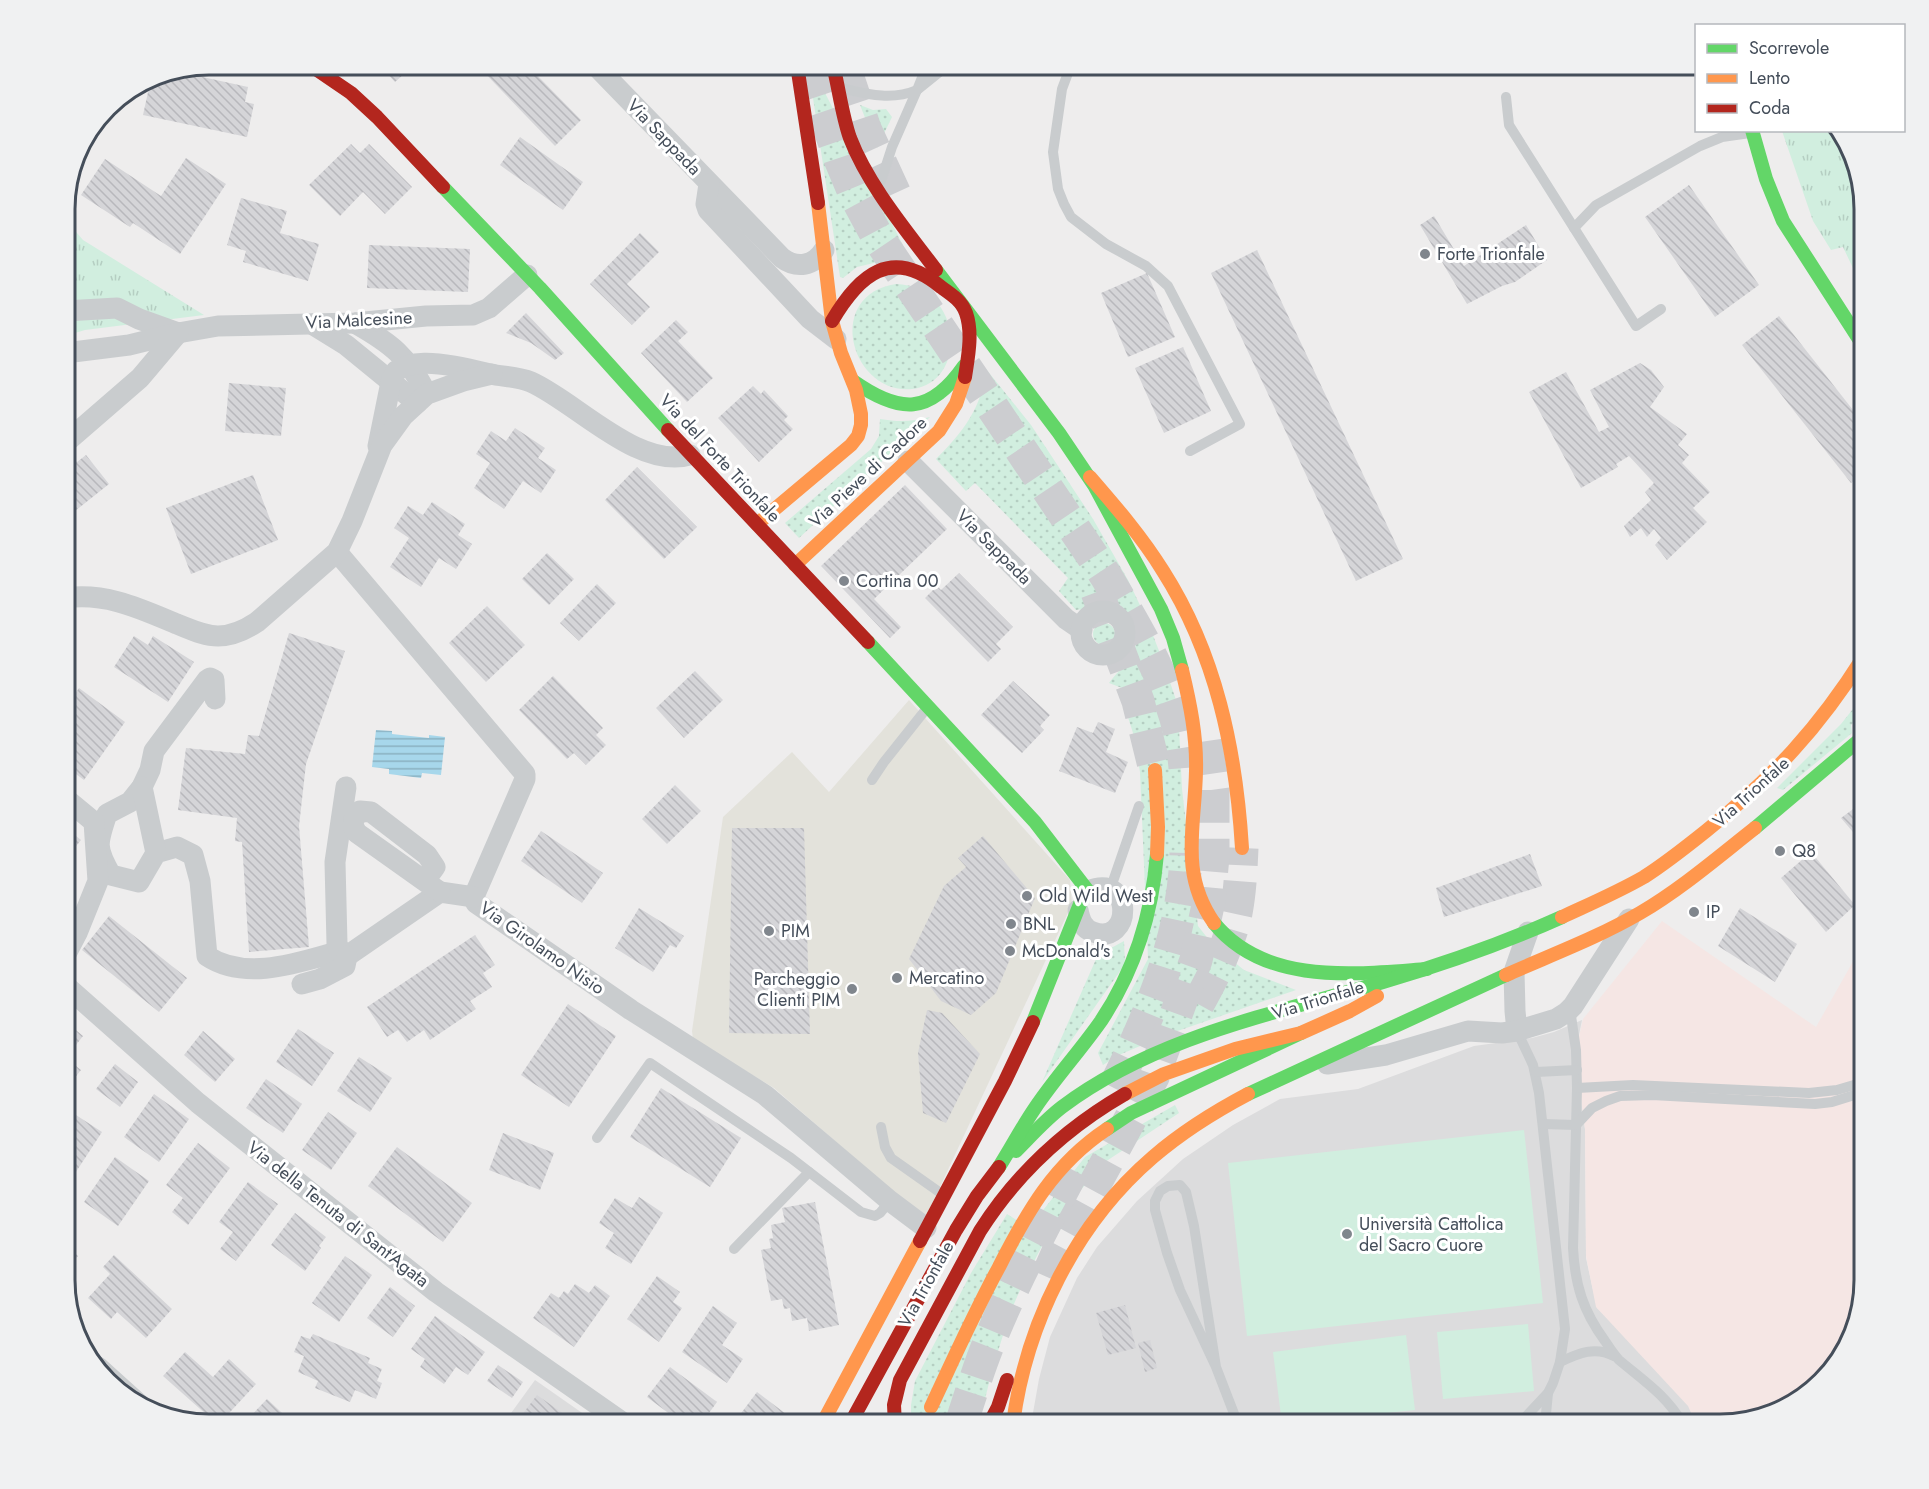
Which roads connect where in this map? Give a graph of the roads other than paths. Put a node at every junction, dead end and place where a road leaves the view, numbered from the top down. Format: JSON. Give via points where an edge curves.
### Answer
{"nodes":[{"id":1,"x":326,"y":75,"type":"edge"},
{"id":2,"x":605,"y":75,"type":"edge"},
{"id":3,"x":800,"y":75,"type":"edge"},
{"id":4,"x":834,"y":75,"type":"edge"},
{"id":5,"x":923,"y":75,"type":"edge"},
{"id":6,"x":935,"y":75,"type":"edge"},
{"id":7,"x":1067,"y":75,"type":"edge"},
{"id":8,"x":837,"y":87,"type":"junction"},
{"id":9,"x":917,"y":90,"type":"junction"},
{"id":10,"x":1506,"y":97,"type":"dead end"},
{"id":11,"x":1748,"y":132,"type":"edge"},
{"id":12,"x":1753,"y":132,"type":"edge"},
{"id":13,"x":709,"y":184,"type":"junction"},
{"id":14,"x":878,"y":190,"type":"junction"},
{"id":15,"x":1574,"y":228,"type":"junction"},
{"id":16,"x":824,"y":250,"type":"junction"},
{"id":17,"x":1812,"y":267,"type":"junction"},
{"id":18,"x":527,"y":275,"type":"junction"},
{"id":19,"x":963,"y":305,"type":"junction"},
{"id":20,"x":1854,"y":305,"type":"edge"},
{"id":21,"x":1661,"y":309,"type":"dead end"},
{"id":22,"x":75,"y":310,"type":"edge"},
{"id":23,"x":426,"y":316,"type":"junction"},
{"id":24,"x":355,"y":323,"type":"junction"},
{"id":25,"x":312,"y":324,"type":"junction"},
{"id":26,"x":834,"y":330,"type":"junction"},
{"id":27,"x":1854,"y":332,"type":"edge"},
{"id":28,"x":178,"y":333,"type":"junction"},
{"id":29,"x":75,"y":352,"type":"edge"},
{"id":30,"x":407,"y":361,"type":"junction"},
{"id":31,"x":966,"y":364,"type":"junction"},
{"id":32,"x":492,"y":374,"type":"junction"},
{"id":33,"x":852,"y":381,"type":"junction"},
{"id":34,"x":391,"y":382,"type":"junction"},
{"id":35,"x":422,"y":398,"type":"junction"},
{"id":36,"x":75,"y":434,"type":"edge"},
{"id":37,"x":1190,"y":451,"type":"dead end"},
{"id":38,"x":690,"y":455,"type":"junction"},
{"id":39,"x":908,"y":460,"type":"junction"},
{"id":40,"x":375,"y":461,"type":"junction"},
{"id":41,"x":1090,"y":477,"type":"junction"},
{"id":42,"x":757,"y":524,"type":"junction"},
{"id":43,"x":337,"y":552,"type":"junction"},
{"id":44,"x":795,"y":565,"type":"junction"},
{"id":45,"x":75,"y":597,"type":"edge"},
{"id":46,"x":1082,"y":630,"type":"dead end"},
{"id":47,"x":1854,"y":671,"type":"edge"},
{"id":48,"x":215,"y":699,"type":"dead end"},
{"id":49,"x":929,"y":706,"type":"junction"},
{"id":50,"x":1854,"y":744,"type":"edge"},
{"id":51,"x":1155,"y":770,"type":"tunnel mouth"},
{"id":52,"x":872,"y":780,"type":"dead end"},
{"id":53,"x":346,"y":787,"type":"dead end"},
{"id":54,"x":142,"y":788,"type":"junction"},
{"id":55,"x":75,"y":806,"type":"edge"},
{"id":56,"x":1138,"y":806,"type":"dead end"},
{"id":57,"x":1242,"y":848,"type":"tunnel mouth"},
{"id":58,"x":156,"y":853,"type":"junction"},
{"id":59,"x":1110,"y":890,"type":"junction"},
{"id":60,"x":1088,"y":891,"type":"junction"},
{"id":61,"x":474,"y":897,"type":"junction"},
{"id":62,"x":1078,"y":910,"type":"junction"},
{"id":63,"x":1629,"y":919,"type":"junction"},
{"id":64,"x":1528,"y":932,"type":"junction"},
{"id":65,"x":75,"y":937,"type":"edge"},
{"id":66,"x":344,"y":954,"type":"junction"},
{"id":67,"x":1427,"y":969,"type":"junction"},
{"id":68,"x":1514,"y":972,"type":"junction"},
{"id":69,"x":302,"y":984,"type":"dead end"},
{"id":70,"x":75,"y":994,"type":"edge"},
{"id":71,"x":1570,"y":1009,"type":"junction"},
{"id":72,"x":1517,"y":1031,"type":"junction"},
{"id":73,"x":1301,"y":1033,"type":"junction"},
{"id":74,"x":1303,"y":1066,"type":"junction"},
{"id":75,"x":1577,"y":1070,"type":"junction"},
{"id":76,"x":1536,"y":1072,"type":"junction"},
{"id":77,"x":1854,"y":1085,"type":"edge"},
{"id":78,"x":1577,"y":1089,"type":"junction"},
{"id":79,"x":1854,"y":1095,"type":"edge"},
{"id":80,"x":1543,"y":1124,"type":"junction"},
{"id":81,"x":1576,"y":1125,"type":"junction"},
{"id":82,"x":880,"y":1127,"type":"dead end"},
{"id":83,"x":597,"y":1138,"type":"dead end"},
{"id":84,"x":999,"y":1167,"type":"junction"},
{"id":85,"x":809,"y":1172,"type":"junction"},
{"id":86,"x":944,"y":1196,"type":"junction"},
{"id":87,"x":890,"y":1201,"type":"junction"},
{"id":88,"x":926,"y":1228,"type":"junction"},
{"id":89,"x":734,"y":1249,"type":"dead end"},
{"id":90,"x":1053,"y":1288,"type":"junction"},
{"id":91,"x":1617,"y":1358,"type":"junction"},
{"id":92,"x":1560,"y":1362,"type":"junction"},
{"id":93,"x":1216,"y":1367,"type":"junction"},
{"id":94,"x":1548,"y":1393,"type":"junction"},
{"id":95,"x":932,"y":1407,"type":"dead end"},
{"id":96,"x":609,"y":1414,"type":"edge"},
{"id":97,"x":828,"y":1414,"type":"edge"},
{"id":98,"x":856,"y":1414,"type":"edge"},
{"id":99,"x":895,"y":1414,"type":"edge"},
{"id":100,"x":994,"y":1414,"type":"edge"},
{"id":101,"x":1014,"y":1414,"type":"edge"},
{"id":102,"x":1234,"y":1414,"type":"edge"},
{"id":103,"x":1529,"y":1414,"type":"edge"},
{"id":104,"x":1546,"y":1414,"type":"edge"},
{"id":105,"x":1676,"y":1414,"type":"edge"}],
"edges":[{"from":1,"to":18,"type":"main road","name":"Via del Forte Trionfale","via":[[377,117]]},
{"from":2,"to":13,"type":"street","name":"Via Sappada"},
{"from":3,"to":16,"type":"main road","name":"Via Pieve di Cadore"},
{"from":4,"to":8,"type":"main road","name":"Via Pieve di Cadore"},
{"from":5,"to":9,"type":"lane"},
{"from":6,"to":9,"type":"lane"},
{"from":7,"to":37,"type":"lane","via":[[1053,152],[1064,204],[1071,217],[1106,244],[1146,266],[1168,286],[1240,424]]},
{"from":8,"to":9,"type":"lane","via":[[877,96]]},
{"from":8,"to":14,"type":"main road","name":"Via Pieve di Cadore","via":[[850,137]]},
{"from":9,"to":14,"type":"lane"},
{"from":10,"to":15,"type":"lane","via":[[1509,125]]},
{"from":11,"to":15,"type":"lane","via":[[1700,146],[1596,205]]},
{"from":12,"to":17,"type":"main road","via":[[1776,207]]},
{"from":13,"to":16,"type":"street","name":"Via Sappada","via":[[786,261],[807,264]]},
{"from":13,"to":26,"type":"street","name":"Via Sappada","via":[[708,210],[810,319]]},
{"from":14,"to":19,"type":"main road","name":"Via Pieve di Cadore"},
{"from":15,"to":21,"type":"lane","via":[[1636,326]]},
{"from":16,"to":26,"type":"main road","name":"Via Pieve di Cadore"},
{"from":17,"to":20,"type":"main road"},
{"from":17,"to":27,"type":"main road"},
{"from":18,"to":23,"type":"street","name":"Via Malcesine","via":[[478,314]]},
{"from":18,"to":38,"type":"main road","name":"Via del Forte Trionfale"},
{"from":19,"to":26,"type":"main road","via":[[922,273],[907,267],[889,267],[858,282],[844,300]]},
{"from":19,"to":31,"type":"main road","name":"Via Pieve di Cadore","via":[[970,340]]},
{"from":19,"to":41,"type":"main road"},
{"from":22,"to":28,"type":"street","name":"Via Malcesine","via":[[117,308]]},
{"from":23,"to":24,"type":"street","name":"Via Malcesine"},
{"from":23,"to":30,"type":"street","via":[[404,341]]},
{"from":24,"to":25,"type":"street","name":"Via Malcesine"},
{"from":24,"to":30,"type":"street","via":[[386,341]]},
{"from":25,"to":28,"type":"street","name":"Via Malcesine","via":[[218,326]]},
{"from":25,"to":34,"type":"street","via":[[346,345]]},
{"from":26,"to":33,"type":"main road","name":"Via Pieve di Cadore"},
{"from":28,"to":29,"type":"street","name":"Via Malcesine","via":[[129,345]]},
{"from":28,"to":36,"type":"street","via":[[140,378]]},
{"from":30,"to":32,"type":"street","via":[[448,364]]},
{"from":30,"to":34,"type":"street"},
{"from":30,"to":35,"type":"street"},
{"from":31,"to":33,"type":"main road","name":"Via Pieve di Cadore","via":[[948,388],[930,400],[912,405],[885,402]]},
{"from":31,"to":39,"type":"main road","name":"Via Pieve di Cadore","via":[[963,387],[947,421]]},
{"from":32,"to":35,"type":"street"},
{"from":32,"to":38,"type":"street","via":[[537,385],[650,453],[672,458]]},
{"from":33,"to":42,"type":"main road","name":"Via Pieve di Cadore","via":[[862,420],[858,438]]},
{"from":34,"to":35,"type":"street"},
{"from":34,"to":40,"type":"street"},
{"from":35,"to":40,"type":"street","via":[[389,433]]},
{"from":38,"to":42,"type":"main road","name":"Via del Forte Trionfale"},
{"from":39,"to":44,"type":"main road","name":"Via Pieve di Cadore"},
{"from":39,"to":46,"type":"street","name":"Via Sappada","via":[[1066,619]]},
{"from":40,"to":43,"type":"street"},
{"from":41,"to":57,"type":"main road","via":[[1157,562],[1202,648],[1232,749]]},
{"from":41,"to":67,"type":"main road","via":[[1161,610],[1177,651],[1190,707],[1195,754],[1192,865],[1196,887],[1210,918],[1240,947],[1266,961],[1294,969],[1333,974]]},
{"from":42,"to":44,"type":"main road","name":"Via del Forte Trionfale"},
{"from":43,"to":45,"type":"street","via":[[257,622],[228,635],[198,632],[111,599]]},
{"from":43,"to":61,"type":"street","name":"Via Girolamo Nisio","via":[[525,774]]},
{"from":44,"to":49,"type":"main road","name":"Via del Forte Trionfale"},
{"from":47,"to":64,"type":"main road","name":"Via Trionfale","via":[[1818,726],[1753,794],[1647,875]]},
{"from":48,"to":54,"type":"street","via":[[214,680],[210,678],[154,751]]},
{"from":49,"to":52,"type":"lane"},
{"from":49,"to":60,"type":"main road","name":"Via del Forte Trionfale","via":[[1035,822]]},
{"from":50,"to":63,"type":"main road","name":"Via Trionfale","via":[[1693,876]]},
{"from":51,"to":84,"type":"main road","via":[[1155,872],[1145,925],[1133,961],[1101,1022],[1035,1109]]},
{"from":53,"to":66,"type":"street","via":[[335,862],[337,944]]},
{"from":54,"to":58,"type":"street"},
{"from":54,"to":58,"type":"street","via":[[130,802],[107,814],[99,838],[100,856],[111,875],[139,882]]},
{"from":55,"to":65,"type":"street","via":[[94,822],[98,881]]},
{"from":56,"to":59,"type":"lane"},
{"from":58,"to":66,"type":"street","via":[[177,847],[193,855],[200,881],[207,956],[214,961],[257,969]]},
{"from":59,"to":60,"type":"street"},
{"from":59,"to":62,"type":"street","via":[[1119,896],[1124,911],[1114,930],[1102,934],[1089,931]]},
{"from":60,"to":62,"type":"main road","name":"Via Trionfale"},
{"from":61,"to":66,"type":"street","via":[[433,886]]},
{"from":61,"to":87,"type":"street","name":"Via Girolamo Nisio","via":[[478,905],[631,1010],[765,1095]]},
{"from":62,"to":86,"type":"main road","name":"Via Trionfale","via":[[1019,1051]]},
{"from":63,"to":68,"type":"main road","name":"Via Trionfale"},
{"from":63,"to":71,"type":"street","name":"Via Trionfale"},
{"from":64,"to":67,"type":"main road","name":"Via Trionfale"},
{"from":64,"to":68,"type":"street"},
{"from":66,"to":69,"type":"street","via":[[345,966]]},
{"from":67,"to":73,"type":"main road"},
{"from":67,"to":84,"type":"main road","name":"Via Trionfale","via":[[1255,1019],[1154,1055],[1067,1104]]},
{"from":68,"to":72,"type":"street"},
{"from":68,"to":74,"type":"main road","name":"Via Trionfale"},
{"from":70,"to":96,"type":"street","name":"Via della Tenuta di Sant'Agata","via":[[198,1103],[436,1292]]},
{"from":71,"to":72,"type":"street","name":"Via Trionfale","via":[[1550,1021]]},
{"from":71,"to":75,"type":"lane"},
{"from":72,"to":74,"type":"street","name":"Via Trionfale","via":[[1468,1031],[1386,1055]]},
{"from":72,"to":76,"type":"lane"},
{"from":73,"to":95,"type":"main road","via":[[1131,1113],[1069,1159],[1027,1213],[978,1306]]},
{"from":73,"to":99,"type":"main road","via":[[1235,1049],[1164,1074],[1095,1111],[1040,1155],[992,1212],[934,1315],[900,1380]]},
{"from":74,"to":90,"type":"main road","name":"Via Trionfale","via":[[1211,1115],[1154,1156],[1102,1212]]},
{"from":75,"to":76,"type":"lane"},
{"from":75,"to":78,"type":"lane"},
{"from":76,"to":80,"type":"lane"},
{"from":77,"to":78,"type":"lane","via":[[1809,1093],[1633,1085]]},
{"from":78,"to":81,"type":"lane"},
{"from":79,"to":81,"type":"lane","via":[[1815,1104],[1620,1096],[1592,1108]]},
{"from":80,"to":81,"type":"lane"},
{"from":80,"to":92,"type":"lane","via":[[1565,1318]]},
{"from":81,"to":91,"type":"lane","via":[[1574,1269],[1586,1312]]},
{"from":82,"to":86,"type":"lane","via":[[891,1158]]},
{"from":83,"to":85,"type":"lane","via":[[650,1063]]},
{"from":84,"to":98,"type":"main road","name":"Via Trionfale","via":[[956,1230]]},
{"from":85,"to":87,"type":"lane","via":[[866,1214],[877,1215]]},
{"from":85,"to":89,"type":"lane"},
{"from":86,"to":88,"type":"main road","name":"Via Trionfale"},
{"from":87,"to":88,"type":"street","name":"Via Girolamo Nisio"},
{"from":88,"to":97,"type":"main road","name":"Via Trionfale"},
{"from":90,"to":100,"type":"main road","via":[[1021,1344]]},
{"from":90,"to":101,"type":"main road","name":"Via Trionfale","via":[[1025,1359]]},
{"from":91,"to":92,"type":"lane","via":[[1590,1351]]},
{"from":91,"to":105,"type":"lane","via":[[1654,1388]]},
{"from":92,"to":94,"type":"lane"},
{"from":93,"to":93,"type":"lane","via":[[1188,1200],[1183,1187],[1171,1185],[1157,1195],[1155,1210],[1177,1282]]},
{"from":93,"to":102,"type":"lane"},
{"from":94,"to":103,"type":"lane"},
{"from":94,"to":104,"type":"lane"}]}
